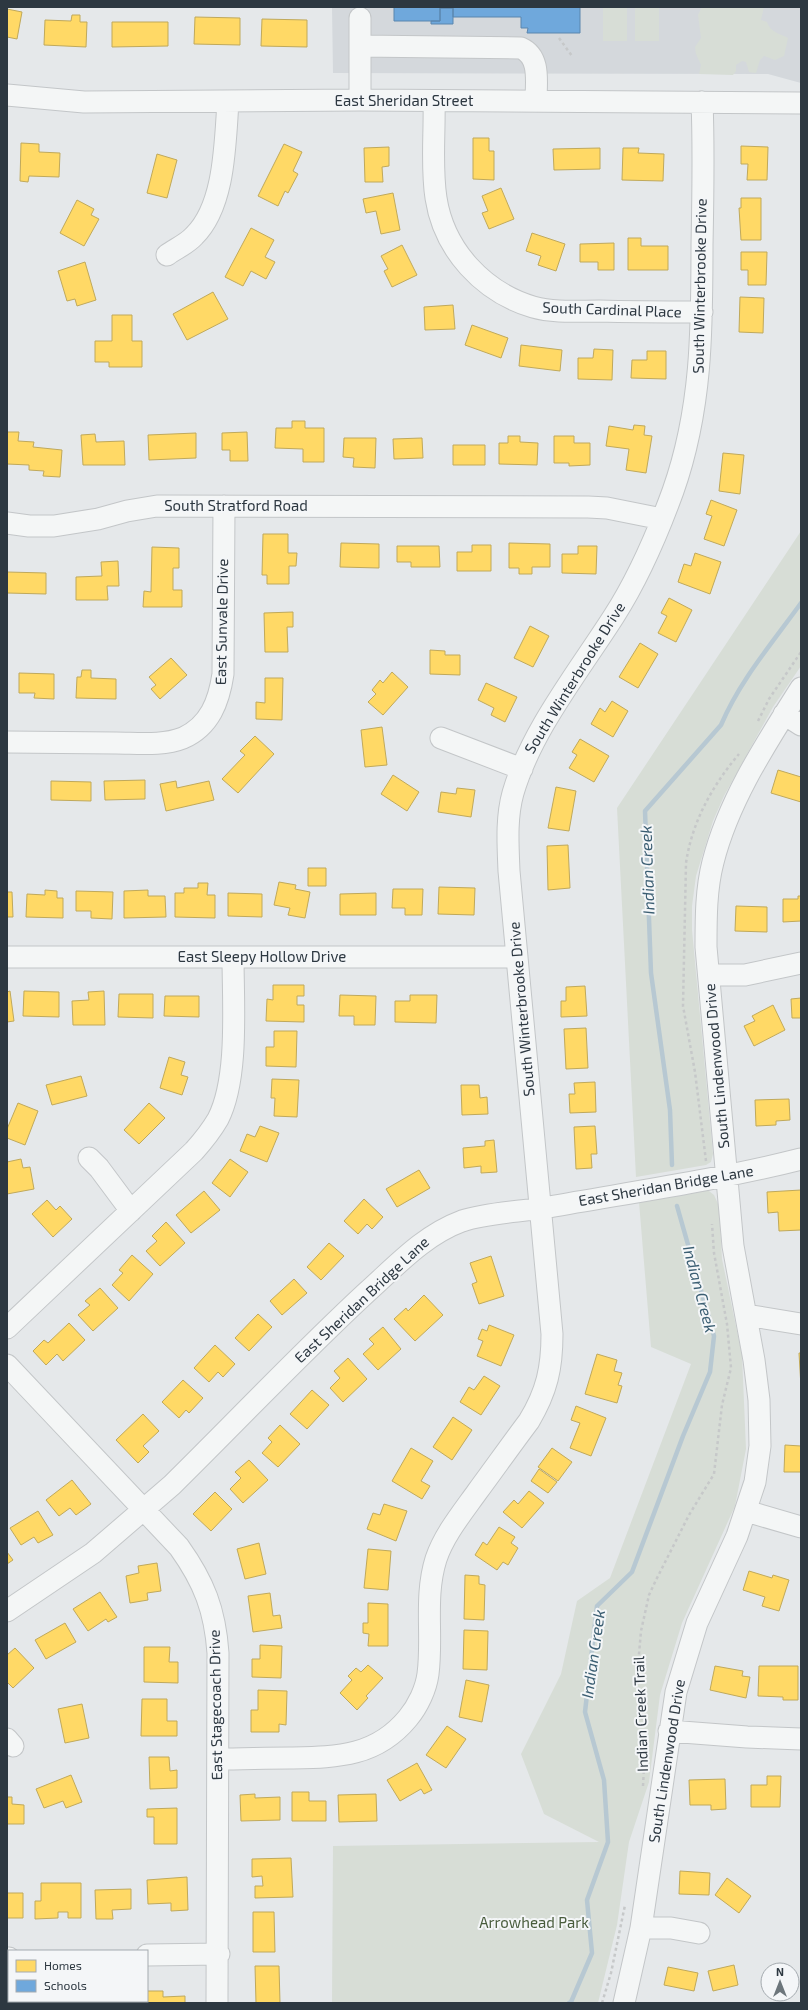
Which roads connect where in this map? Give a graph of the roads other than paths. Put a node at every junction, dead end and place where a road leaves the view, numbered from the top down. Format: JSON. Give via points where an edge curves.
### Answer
{"nodes":[{"id":1,"x":360,"y":18,"type":"dead end"},
{"id":2,"x":360,"y":46,"type":"junction"},
{"id":3,"x":7,"y":95,"type":"edge"},
{"id":4,"x":360,"y":100,"type":"junction"},
{"id":5,"x":434,"y":101,"type":"junction"},
{"id":6,"x":536,"y":101,"type":"junction"},
{"id":7,"x":228,"y":102,"type":"junction"},
{"id":8,"x":702,"y":102,"type":"junction"},
{"id":9,"x":801,"y":104,"type":"edge"},
{"id":10,"x":167,"y":255,"type":"dead end"},
{"id":11,"x":702,"y":312,"type":"junction"},
{"id":12,"x":224,"y":506,"type":"junction"},
{"id":13,"x":662,"y":519,"type":"junction"},
{"id":14,"x":7,"y":523,"type":"edge"},
{"id":15,"x":801,"y":688,"type":"edge"},
{"id":16,"x":793,"y":720,"type":"edge"},
{"id":17,"x":441,"y":738,"type":"dead end"},
{"id":18,"x":7,"y":742,"type":"edge"},
{"id":19,"x":522,"y":769,"type":"junction"},
{"id":20,"x":7,"y":957,"type":"edge"},
{"id":21,"x":233,"y":957,"type":"junction"},
{"id":22,"x":517,"y":957,"type":"junction"},
{"id":23,"x":801,"y":963,"type":"edge"},
{"id":24,"x":709,"y":975,"type":"junction"},
{"id":25,"x":89,"y":1158,"type":"dead end"},
{"id":26,"x":801,"y":1159,"type":"edge"},
{"id":27,"x":727,"y":1175,"type":"junction"},
{"id":28,"x":541,"y":1209,"type":"junction"},
{"id":29,"x":131,"y":1211,"type":"junction"},
{"id":30,"x":746,"y":1315,"type":"junction"},
{"id":31,"x":801,"y":1324,"type":"edge"},
{"id":32,"x":7,"y":1328,"type":"edge"},
{"id":33,"x":7,"y":1365,"type":"edge"},
{"id":34,"x":145,"y":1510,"type":"junction"},
{"id":35,"x":746,"y":1510,"type":"junction"},
{"id":36,"x":801,"y":1526,"type":"edge"},
{"id":37,"x":7,"y":1611,"type":"edge"},
{"id":38,"x":669,"y":1731,"type":"junction"},
{"id":39,"x":801,"y":1739,"type":"edge"},
{"id":40,"x":218,"y":1759,"type":"junction"},
{"id":41,"x":640,"y":1928,"type":"junction"},
{"id":42,"x":699,"y":1933,"type":"dead end"},
{"id":43,"x":219,"y":1954,"type":"junction"},
{"id":44,"x":148,"y":1956,"type":"edge"},
{"id":45,"x":217,"y":2003,"type":"edge"},
{"id":46,"x":624,"y":2003,"type":"edge"}],
"edges":[{"from":1,"to":2,"type":"street"},
{"from":2,"to":4,"type":"street"},
{"from":2,"to":6,"type":"street","via":[[521,48],[529,51],[534,58]]},
{"from":3,"to":7,"type":"street","name":"East Sheridan Street","via":[[84,102]]},
{"from":4,"to":5,"type":"street","name":"East Sheridan Street"},
{"from":4,"to":7,"type":"street","name":"East Sheridan Street"},
{"from":5,"to":6,"type":"street","name":"East Sheridan Street"},
{"from":5,"to":11,"type":"street","name":"South Cardinal Place","via":[[434,180],[439,212],[457,253],[486,284],[510,298],[534,307],[560,311]]},
{"from":6,"to":8,"type":"street","name":"East Sheridan Street"},
{"from":7,"to":10,"type":"street","via":[[222,171],[213,205],[194,236]]},
{"from":8,"to":9,"type":"street","name":"East Sheridan Street"},
{"from":8,"to":11,"type":"street","name":"South Winterbrooke Drive"},
{"from":11,"to":13,"type":"street","name":"South Winterbrooke Drive","via":[[695,399],[674,489]]},
{"from":12,"to":13,"type":"street","name":"South Stratford Road","via":[[607,508]]},
{"from":12,"to":14,"type":"street","name":"South Stratford Road","via":[[157,506],[54,526]]},
{"from":12,"to":18,"type":"street","name":"East Sunvale Drive","via":[[223,674],[220,696],[211,714],[202,724],[182,738],[155,743]]},
{"from":13,"to":19,"type":"street","name":"South Winterbrooke Drive","via":[[633,585],[534,742]]},
{"from":15,"to":16,"type":"street","name":"South Lindenwood Drive"},
{"from":16,"to":24,"type":"street","name":"South Lindenwood Drive","via":[[737,799],[721,836],[713,862],[706,906]]},
{"from":17,"to":19,"type":"street"},
{"from":19,"to":22,"type":"street","name":"South Winterbrooke Drive","via":[[513,794],[508,838]]},
{"from":20,"to":21,"type":"street","name":"East Sleepy Hollow Drive"},
{"from":21,"to":22,"type":"street","name":"East Sleepy Hollow Drive"},
{"from":21,"to":29,"type":"street","via":[[231,1076],[226,1100],[208,1135]]},
{"from":22,"to":28,"type":"street","name":"South Winterbrooke Drive"},
{"from":23,"to":24,"type":"street","via":[[745,975]]},
{"from":24,"to":27,"type":"street","name":"South Lindenwood Drive"},
{"from":25,"to":29,"type":"street"},
{"from":26,"to":27,"type":"street","name":"East Sheridan Bridge Lane"},
{"from":27,"to":28,"type":"street","name":"East Sheridan Bridge Lane"},
{"from":27,"to":30,"type":"street","name":"South Lindenwood Drive","via":[[735,1260]]},
{"from":28,"to":34,"type":"street","name":"East Sheridan Bridge Lane","via":[[463,1221],[420,1244],[333,1323],[172,1486]]},
{"from":28,"to":40,"type":"street","name":"South Winterbrooke Drive","via":[[552,1334],[552,1362],[547,1384],[529,1421],[446,1536],[436,1558],[429,1602],[428,1675],[413,1712],[398,1730],[379,1744],[358,1753],[334,1757]]},
{"from":29,"to":32,"type":"street"},
{"from":30,"to":31,"type":"street"},
{"from":30,"to":35,"type":"street","name":"South Lindenwood Drive","via":[[759,1400],[760,1446],[755,1482]]},
{"from":33,"to":34,"type":"street","name":"East Stagecoach Drive"},
{"from":34,"to":37,"type":"street","name":"East Sheridan Bridge Lane","via":[[93,1553]]},
{"from":34,"to":40,"type":"street","name":"East Stagecoach Drive","via":[[179,1547],[195,1570],[212,1610],[218,1653]]},
{"from":35,"to":36,"type":"street"},
{"from":35,"to":38,"type":"street","name":"South Lindenwood Drive","via":[[737,1536],[697,1623],[676,1692]]},
{"from":38,"to":39,"type":"street"},
{"from":38,"to":41,"type":"street","name":"South Lindenwood Drive","via":[[654,1848]]},
{"from":40,"to":43,"type":"street","name":"East Stagecoach Drive"},
{"from":41,"to":42,"type":"street","via":[[671,1928]]},
{"from":41,"to":46,"type":"street","name":"South Lindenwood Drive"},
{"from":43,"to":44,"type":"street"},
{"from":43,"to":45,"type":"street","name":"East Stagecoach Drive"}]}
